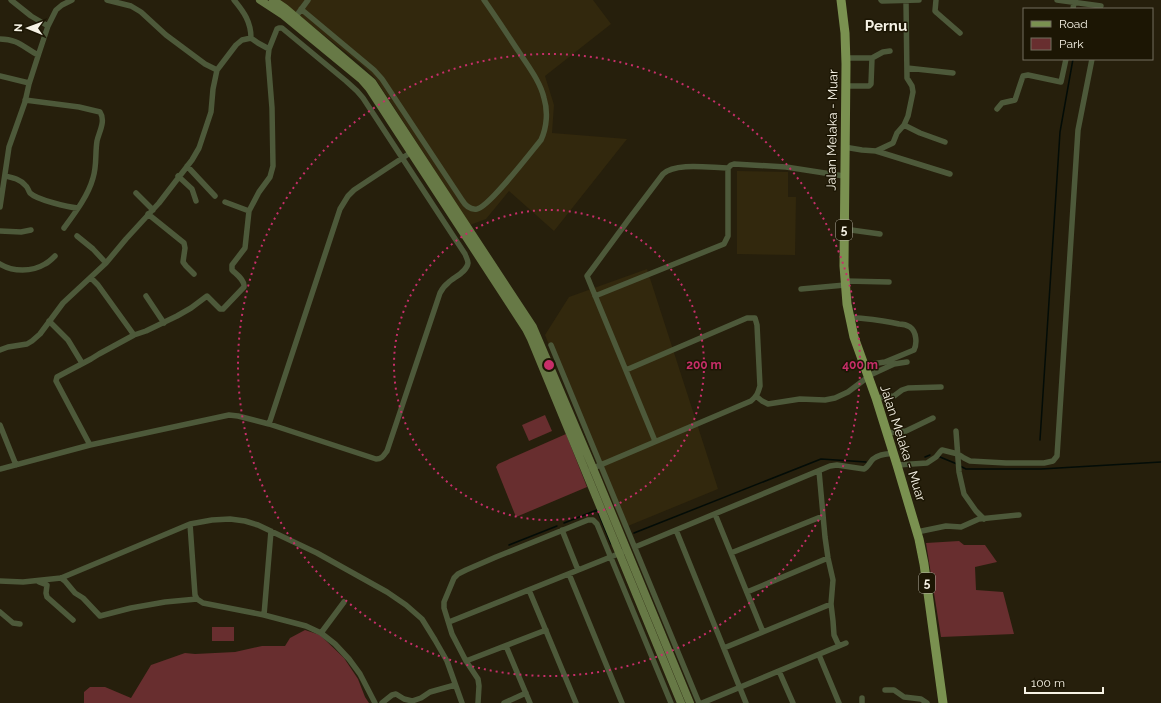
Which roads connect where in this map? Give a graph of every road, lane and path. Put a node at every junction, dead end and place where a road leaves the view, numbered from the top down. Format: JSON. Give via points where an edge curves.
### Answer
{"nodes":[{"id":1,"x":11,"y":0,"type":"edge"},
{"id":2,"x":72,"y":0,"type":"edge"},
{"id":3,"x":107,"y":0,"type":"edge"},
{"id":4,"x":234,"y":0,"type":"edge"},
{"id":5,"x":260,"y":0,"type":"edge"},
{"id":6,"x":273,"y":0,"type":"edge"},
{"id":7,"x":308,"y":0,"type":"edge"},
{"id":8,"x":484,"y":0,"type":"edge"},
{"id":9,"x":841,"y":0,"type":"edge"},
{"id":10,"x":881,"y":0,"type":"edge"},
{"id":11,"x":919,"y":0,"type":"edge"},
{"id":12,"x":936,"y":0,"type":"edge"},
{"id":13,"x":1057,"y":0,"type":"edge"},
{"id":14,"x":906,"y":1,"type":"junction"},
{"id":15,"x":1076,"y":2,"type":"junction"},
{"id":16,"x":1102,"y":5,"type":"edge"},
{"id":17,"x":1073,"y":8,"type":"edge"},
{"id":18,"x":301,"y":9,"type":"junction"},
{"id":19,"x":294,"y":19,"type":"junction"},
{"id":20,"x":48,"y":26,"type":"junction"},
{"id":21,"x":960,"y":33,"type":"dead end"},
{"id":22,"x":251,"y":38,"type":"junction"},
{"id":23,"x":0,"y":39,"type":"edge"},
{"id":24,"x":269,"y":49,"type":"junction"},
{"id":25,"x":890,"y":51,"type":"dead end"},
{"id":26,"x":38,"y":55,"type":"junction"},
{"id":27,"x":846,"y":58,"type":"junction"},
{"id":28,"x":872,"y":58,"type":"junction"},
{"id":29,"x":1066,"y":60,"type":"edge"},
{"id":30,"x":1092,"y":60,"type":"edge"},
{"id":31,"x":907,"y":68,"type":"junction"},
{"id":32,"x":217,"y":70,"type":"junction"},
{"id":33,"x":953,"y":73,"type":"dead end"},
{"id":34,"x":0,"y":76,"type":"edge"},
{"id":35,"x":29,"y":83,"type":"junction"},
{"id":36,"x":845,"y":86,"type":"junction"},
{"id":37,"x":25,"y":100,"type":"junction"},
{"id":38,"x":997,"y":108,"type":"dead end"},
{"id":39,"x":904,"y":125,"type":"junction"},
{"id":40,"x":945,"y":142,"type":"dead end"},
{"id":41,"x":889,"y":145,"type":"junction"},
{"id":42,"x":844,"y":147,"type":"junction"},
{"id":43,"x":414,"y":150,"type":"junction"},
{"id":44,"x":876,"y":151,"type":"junction"},
{"id":45,"x":402,"y":158,"type":"junction"},
{"id":46,"x":898,"y":158,"type":"junction"},
{"id":47,"x":187,"y":166,"type":"junction"},
{"id":48,"x":728,"y":168,"type":"junction"},
{"id":49,"x":950,"y":174,"type":"dead end"},
{"id":50,"x":6,"y":176,"type":"junction"},
{"id":51,"x":178,"y":176,"type":"junction"},
{"id":52,"x":844,"y":176,"type":"junction"},
{"id":53,"x":136,"y":193,"type":"dead end"},
{"id":54,"x":215,"y":196,"type":"dead end"},
{"id":55,"x":196,"y":201,"type":"dead end"},
{"id":56,"x":225,"y":202,"type":"dead end"},
{"id":57,"x":0,"y":207,"type":"edge"},
{"id":58,"x":78,"y":208,"type":"junction"},
{"id":59,"x":250,"y":211,"type":"junction"},
{"id":60,"x":151,"y":212,"type":"junction"},
{"id":61,"x":64,"y":228,"type":"dead end"},
{"id":62,"x":844,"y":229,"type":"junction"},
{"id":63,"x":31,"y":230,"type":"dead end"},
{"id":64,"x":0,"y":231,"type":"edge"},
{"id":65,"x":880,"y":234,"type":"dead end"},
{"id":66,"x":77,"y":236,"type":"dead end"},
{"id":67,"x":55,"y":256,"type":"dead end"},
{"id":68,"x":106,"y":262,"type":"junction"},
{"id":69,"x":0,"y":264,"type":"edge"},
{"id":70,"x":194,"y":274,"type":"dead end"},
{"id":71,"x":91,"y":278,"type":"junction"},
{"id":72,"x":889,"y":282,"type":"dead end"},
{"id":73,"x":845,"y":283,"type":"junction"},
{"id":74,"x":801,"y":289,"type":"dead end"},
{"id":75,"x":146,"y":296,"type":"dead end"},
{"id":76,"x":595,"y":296,"type":"junction"},
{"id":77,"x":849,"y":317,"type":"junction"},
{"id":78,"x":49,"y":322,"type":"junction"},
{"id":79,"x":164,"y":322,"type":"junction"},
{"id":80,"x":134,"y":335,"type":"junction"},
{"id":81,"x":552,"y":345,"type":"dead end"},
{"id":82,"x":0,"y":350,"type":"edge"},
{"id":83,"x":907,"y":362,"type":"dead end"},
{"id":84,"x":82,"y":363,"type":"junction"},
{"id":85,"x":864,"y":365,"type":"junction"},
{"id":86,"x":626,"y":370,"type":"junction"},
{"id":87,"x":868,"y":377,"type":"junction"},
{"id":88,"x":941,"y":387,"type":"dead end"},
{"id":89,"x":756,"y":396,"type":"junction"},
{"id":90,"x":876,"y":398,"type":"junction"},
{"id":91,"x":933,"y":418,"type":"dead end"},
{"id":92,"x":269,"y":424,"type":"junction"},
{"id":93,"x":0,"y":425,"type":"edge"},
{"id":94,"x":956,"y":431,"type":"dead end"},
{"id":95,"x":887,"y":433,"type":"junction"},
{"id":96,"x":655,"y":441,"type":"junction"},
{"id":97,"x":90,"y":445,"type":"junction"},
{"id":98,"x":894,"y":453,"type":"junction"},
{"id":99,"x":958,"y":456,"type":"junction"},
{"id":100,"x":601,"y":464,"type":"junction"},
{"id":101,"x":16,"y":465,"type":"junction"},
{"id":102,"x":897,"y":466,"type":"junction"},
{"id":103,"x":0,"y":469,"type":"edge"},
{"id":104,"x":589,"y":470,"type":"junction"},
{"id":105,"x":819,"y":471,"type":"junction"},
{"id":106,"x":715,"y":514,"type":"junction"},
{"id":107,"x":823,"y":516,"type":"junction"},
{"id":108,"x":1019,"y":516,"type":"dead end"},
{"id":109,"x":984,"y":519,"type":"junction"},
{"id":110,"x":190,"y":524,"type":"junction"},
{"id":111,"x":562,"y":530,"type":"junction"},
{"id":112,"x":676,"y":530,"type":"junction"},
{"id":113,"x":271,"y":531,"type":"junction"},
{"id":114,"x":917,"y":532,"type":"junction"},
{"id":115,"x":635,"y":547,"type":"junction"},
{"id":116,"x":623,"y":552,"type":"junction"},
{"id":117,"x":731,"y":553,"type":"junction"},
{"id":118,"x":611,"y":557,"type":"junction"},
{"id":119,"x":828,"y":558,"type":"junction"},
{"id":120,"x":578,"y":570,"type":"junction"},
{"id":121,"x":569,"y":574,"type":"junction"},
{"id":122,"x":60,"y":578,"type":"junction"},
{"id":123,"x":0,"y":581,"type":"edge"},
{"id":124,"x":37,"y":581,"type":"junction"},
{"id":125,"x":529,"y":590,"type":"junction"},
{"id":126,"x":747,"y":592,"type":"junction"},
{"id":127,"x":197,"y":599,"type":"junction"},
{"id":128,"x":344,"y":602,"type":"dead end"},
{"id":129,"x":831,"y":604,"type":"junction"},
{"id":130,"x":0,"y":612,"type":"edge"},
{"id":131,"x":264,"y":615,"type":"junction"},
{"id":132,"x":73,"y":620,"type":"dead end"},
{"id":133,"x":448,"y":622,"type":"junction"},
{"id":134,"x":20,"y":624,"type":"dead end"},
{"id":135,"x":546,"y":630,"type":"junction"},
{"id":136,"x":763,"y":632,"type":"junction"},
{"id":137,"x":320,"y":633,"type":"junction"},
{"id":138,"x":846,"y":644,"type":"dead end"},
{"id":139,"x":506,"y":646,"type":"junction"},
{"id":140,"x":839,"y":646,"type":"junction"},
{"id":141,"x":724,"y":648,"type":"junction"},
{"id":142,"x":819,"y":654,"type":"junction"},
{"id":143,"x":466,"y":662,"type":"junction"},
{"id":144,"x":779,"y":671,"type":"junction"},
{"id":145,"x":455,"y":685,"type":"junction"},
{"id":146,"x":740,"y":687,"type":"junction"},
{"id":147,"x":885,"y":690,"type":"dead end"},
{"id":148,"x":526,"y":694,"type":"junction"},
{"id":149,"x":375,"y":703,"type":"edge"},
{"id":150,"x":382,"y":703,"type":"edge"},
{"id":151,"x":462,"y":703,"type":"edge"},
{"id":152,"x":478,"y":703,"type":"edge"},
{"id":153,"x":504,"y":703,"type":"edge"},
{"id":154,"x":530,"y":703,"type":"edge"},
{"id":155,"x":576,"y":703,"type":"edge"},
{"id":156,"x":622,"y":703,"type":"edge"},
{"id":157,"x":671,"y":703,"type":"edge"},
{"id":158,"x":681,"y":703,"type":"edge"},
{"id":159,"x":690,"y":703,"type":"edge"},
{"id":160,"x":699,"y":703,"type":"edge"},
{"id":161,"x":702,"y":703,"type":"edge"},
{"id":162,"x":746,"y":703,"type":"edge"},
{"id":163,"x":793,"y":703,"type":"edge"},
{"id":164,"x":839,"y":703,"type":"edge"},
{"id":165,"x":926,"y":703,"type":"edge"},
{"id":166,"x":943,"y":703,"type":"edge"}],
"edges":[{"from":1,"to":20,"type":"street"},
{"from":2,"to":20,"type":"street","via":[[56,10]]},
{"from":3,"to":32,"type":"street","via":[[131,6],[141,12],[166,35]]},
{"from":4,"to":22,"type":"street","via":[[246,15]]},
{"from":5,"to":19,"type":"street"},
{"from":6,"to":19,"type":"street","via":[[285,8]]},
{"from":7,"to":18,"type":"street"},
{"from":8,"to":18,"type":"street","via":[[536,78],[544,98],[546,125],[541,140],[493,198],[478,209],[466,206],[382,79]]},
{"from":9,"to":27,"type":"main road","name":"Jalan Melaka - Muar","number":"5"},
{"from":10,"to":14,"type":"street"},
{"from":11,"to":14,"type":"street"},
{"from":12,"to":21,"type":"street","via":[[935,11]]},
{"from":13,"to":15,"type":"street"},
{"from":14,"to":31,"type":"street"},
{"from":15,"to":16,"type":"street"},
{"from":15,"to":17,"type":"street"},
{"from":18,"to":19,"type":"street"},
{"from":19,"to":43,"type":"street","via":[[372,82]]},
{"from":20,"to":26,"type":"street"},
{"from":22,"to":24,"type":"street"},
{"from":22,"to":32,"type":"street","via":[[236,45]]},
{"from":23,"to":26,"type":"street","via":[[16,41]]},
{"from":24,"to":45,"type":"street","via":[[277,29],[282,28],[357,91]]},
{"from":24,"to":59,"type":"street","via":[[273,166],[270,177]]},
{"from":25,"to":28,"type":"street"},
{"from":26,"to":35,"type":"street"},
{"from":27,"to":28,"type":"street"},
{"from":27,"to":36,"type":"main road","name":"Jalan Melaka - Muar","number":"5"},
{"from":28,"to":36,"type":"street","via":[[871,84]]},
{"from":29,"to":38,"type":"street","via":[[1061,82],[1023,76],[1015,100],[1002,103]]},
{"from":30,"to":99,"type":"street","via":[[1078,130],[1057,456],[1053,462],[1027,464],[970,461]]},
{"from":31,"to":33,"type":"street"},
{"from":31,"to":39,"type":"street","via":[[907,78],[913,92]]},
{"from":32,"to":47,"type":"street","via":[[211,112],[199,148]]},
{"from":34,"to":35,"type":"street"},
{"from":35,"to":37,"type":"street"},
{"from":36,"to":42,"type":"main road","name":"Jalan Melaka - Muar","number":"5"},
{"from":37,"to":50,"type":"street","via":[[10,147]]},
{"from":37,"to":58,"type":"street","via":[[79,107],[102,114],[93,179]]},
{"from":39,"to":40,"type":"street"},
{"from":39,"to":41,"type":"street"},
{"from":41,"to":44,"type":"street"},
{"from":41,"to":46,"type":"street"},
{"from":42,"to":44,"type":"street"},
{"from":42,"to":52,"type":"main road","name":"Jalan Melaka - Muar","number":"5"},
{"from":43,"to":45,"type":"street"},
{"from":43,"to":104,"type":"street","via":[[533,327]]},
{"from":44,"to":46,"type":"street"},
{"from":45,"to":92,"type":"street","via":[[354,190],[340,208]]},
{"from":45,"to":92,"type":"street","via":[[465,254],[468,264],[462,273],[443,287],[440,293],[387,451],[376,459]]},
{"from":46,"to":49,"type":"street"},
{"from":47,"to":51,"type":"street"},
{"from":47,"to":54,"type":"street"},
{"from":48,"to":52,"type":"street","via":[[734,164],[786,167]]},
{"from":48,"to":76,"type":"street","via":[[679,167],[663,174],[587,276]]},
{"from":48,"to":76,"type":"street","via":[[728,236],[724,244]]},
{"from":50,"to":57,"type":"street"},
{"from":50,"to":58,"type":"street","via":[[20,180],[31,194],[48,202]]},
{"from":51,"to":55,"type":"street","via":[[192,189]]},
{"from":51,"to":60,"type":"street"},
{"from":52,"to":62,"type":"main road","name":"Jalan Melaka - Muar","number":"5"},
{"from":53,"to":60,"type":"street"},
{"from":56,"to":59,"type":"street"},
{"from":58,"to":61,"type":"street"},
{"from":59,"to":79,"type":"street","via":[[245,248],[232,265],[232,270],[243,282],[244,287],[223,309],[207,296]]},
{"from":60,"to":68,"type":"street"},
{"from":60,"to":70,"type":"street","via":[[184,242],[183,262]]},
{"from":62,"to":65,"type":"street"},
{"from":62,"to":73,"type":"main road","name":"Jalan Melaka - Muar","number":"5"},
{"from":63,"to":64,"type":"street"},
{"from":66,"to":68,"type":"street"},
{"from":67,"to":69,"type":"street","via":[[46,264],[32,270],[10,269]]},
{"from":68,"to":71,"type":"street"},
{"from":71,"to":78,"type":"street","via":[[62,303]]},
{"from":71,"to":80,"type":"street"},
{"from":72,"to":73,"type":"street"},
{"from":73,"to":74,"type":"street"},
{"from":73,"to":77,"type":"main road","name":"Jalan Melaka - Muar","number":"5"},
{"from":75,"to":79,"type":"street"},
{"from":76,"to":86,"type":"street"},
{"from":77,"to":85,"type":"main road","name":"Jalan Melaka - Muar","number":"5"},
{"from":77,"to":85,"type":"street","via":[[883,320],[909,326],[915,335],[914,350],[885,362]]},
{"from":78,"to":82,"type":"street","via":[[40,334],[27,344]]},
{"from":78,"to":84,"type":"street","via":[[68,340]]},
{"from":79,"to":80,"type":"street"},
{"from":80,"to":84,"type":"street"},
{"from":81,"to":100,"type":"street"},
{"from":83,"to":87,"type":"street","via":[[894,364]]},
{"from":84,"to":97,"type":"street","via":[[56,378]]},
{"from":85,"to":87,"type":"main road","name":"Jalan Melaka - Muar","number":"5"},
{"from":86,"to":89,"type":"street","via":[[748,318],[755,318],[760,386]]},
{"from":86,"to":96,"type":"street"},
{"from":87,"to":89,"type":"street","via":[[848,392],[825,400],[800,399],[768,404]]},
{"from":87,"to":90,"type":"main road","name":"Jalan Melaka - Muar","number":"5"},
{"from":88,"to":90,"type":"street","via":[[908,388],[894,396]]},
{"from":89,"to":96,"type":"street","via":[[751,401]]},
{"from":90,"to":95,"type":"main road","name":"Jalan Melaka - Muar","number":"5"},
{"from":91,"to":95,"type":"street","via":[[906,431]]},
{"from":92,"to":97,"type":"street","via":[[229,415]]},
{"from":93,"to":101,"type":"street"},
{"from":94,"to":99,"type":"street"},
{"from":95,"to":98,"type":"main road","name":"Jalan Melaka - Muar","number":"5"},
{"from":96,"to":100,"type":"street"},
{"from":97,"to":101,"type":"street"},
{"from":98,"to":102,"type":"main road","name":"Jalan Melaka - Muar","number":"5"},
{"from":98,"to":105,"type":"street","via":[[880,455],[864,469],[837,465]]},
{"from":99,"to":102,"type":"street","via":[[942,450],[927,463]]},
{"from":99,"to":109,"type":"street","via":[[964,494]]},
{"from":100,"to":104,"type":"street"},
{"from":100,"to":115,"type":"street"},
{"from":101,"to":103,"type":"street"},
{"from":102,"to":114,"type":"main road","name":"Jalan Melaka - Muar","number":"5"},
{"from":104,"to":116,"type":"street"},
{"from":105,"to":106,"type":"street"},
{"from":105,"to":107,"type":"street"},
{"from":106,"to":112,"type":"street"},
{"from":106,"to":117,"type":"street"},
{"from":107,"to":117,"type":"street"},
{"from":107,"to":119,"type":"street"},
{"from":108,"to":109,"type":"street"},
{"from":109,"to":114,"type":"street","via":[[961,527],[946,526]]},
{"from":110,"to":113,"type":"street","via":[[236,519]]},
{"from":110,"to":122,"type":"street"},
{"from":110,"to":127,"type":"street"},
{"from":111,"to":118,"type":"street","via":[[593,520]]},
{"from":111,"to":120,"type":"street"},
{"from":111,"to":133,"type":"street","via":[[458,574],[444,602]]},
{"from":112,"to":115,"type":"street"},
{"from":112,"to":141,"type":"street"},
{"from":113,"to":131,"type":"street"},
{"from":113,"to":145,"type":"street","via":[[317,553],[406,605],[422,620],[435,640],[447,661]]},
{"from":114,"to":166,"type":"main road","name":"Jalan Melaka - Muar","number":"5","via":[[924,564]]},
{"from":115,"to":160,"type":"street"},
{"from":116,"to":118,"type":"street"},
{"from":116,"to":158,"type":"street"},
{"from":116,"to":159,"type":"street"},
{"from":117,"to":126,"type":"street"},
{"from":118,"to":120,"type":"street"},
{"from":118,"to":157,"type":"street"},
{"from":119,"to":126,"type":"street"},
{"from":119,"to":129,"type":"street","via":[[833,580]]},
{"from":120,"to":121,"type":"street"},
{"from":121,"to":125,"type":"street"},
{"from":121,"to":156,"type":"street"},
{"from":122,"to":124,"type":"street"},
{"from":122,"to":127,"type":"street","via":[[100,616],[165,602]]},
{"from":123,"to":124,"type":"street"},
{"from":124,"to":132,"type":"street","via":[[47,585],[47,597]]},
{"from":125,"to":133,"type":"street"},
{"from":125,"to":135,"type":"street"},
{"from":126,"to":136,"type":"street"},
{"from":127,"to":131,"type":"street","via":[[203,603]]},
{"from":128,"to":137,"type":"street"},
{"from":129,"to":136,"type":"street"},
{"from":129,"to":140,"type":"street","via":[[834,635]]},
{"from":130,"to":134,"type":"street","via":[[12,623]]},
{"from":131,"to":137,"type":"street","via":[[306,626]]},
{"from":133,"to":143,"type":"street"},
{"from":135,"to":139,"type":"street"},
{"from":135,"to":155,"type":"street"},
{"from":136,"to":141,"type":"street"},
{"from":137,"to":149,"type":"street","via":[[349,659]]},
{"from":138,"to":140,"type":"street"},
{"from":139,"to":143,"type":"street"},
{"from":139,"to":148,"type":"street"},
{"from":140,"to":142,"type":"street"},
{"from":141,"to":146,"type":"street"},
{"from":142,"to":144,"type":"street"},
{"from":142,"to":164,"type":"street"},
{"from":143,"to":152,"type":"street","via":[[478,680]]},
{"from":144,"to":146,"type":"street"},
{"from":144,"to":163,"type":"street"},
{"from":145,"to":150,"type":"street","via":[[430,692],[412,701],[396,694]]},
{"from":145,"to":151,"type":"street"},
{"from":146,"to":161,"type":"street"},
{"from":146,"to":162,"type":"street"},
{"from":147,"to":165,"type":"street","via":[[894,690],[904,697],[922,699]]},
{"from":148,"to":153,"type":"street"},
{"from":148,"to":154,"type":"street"}]}
